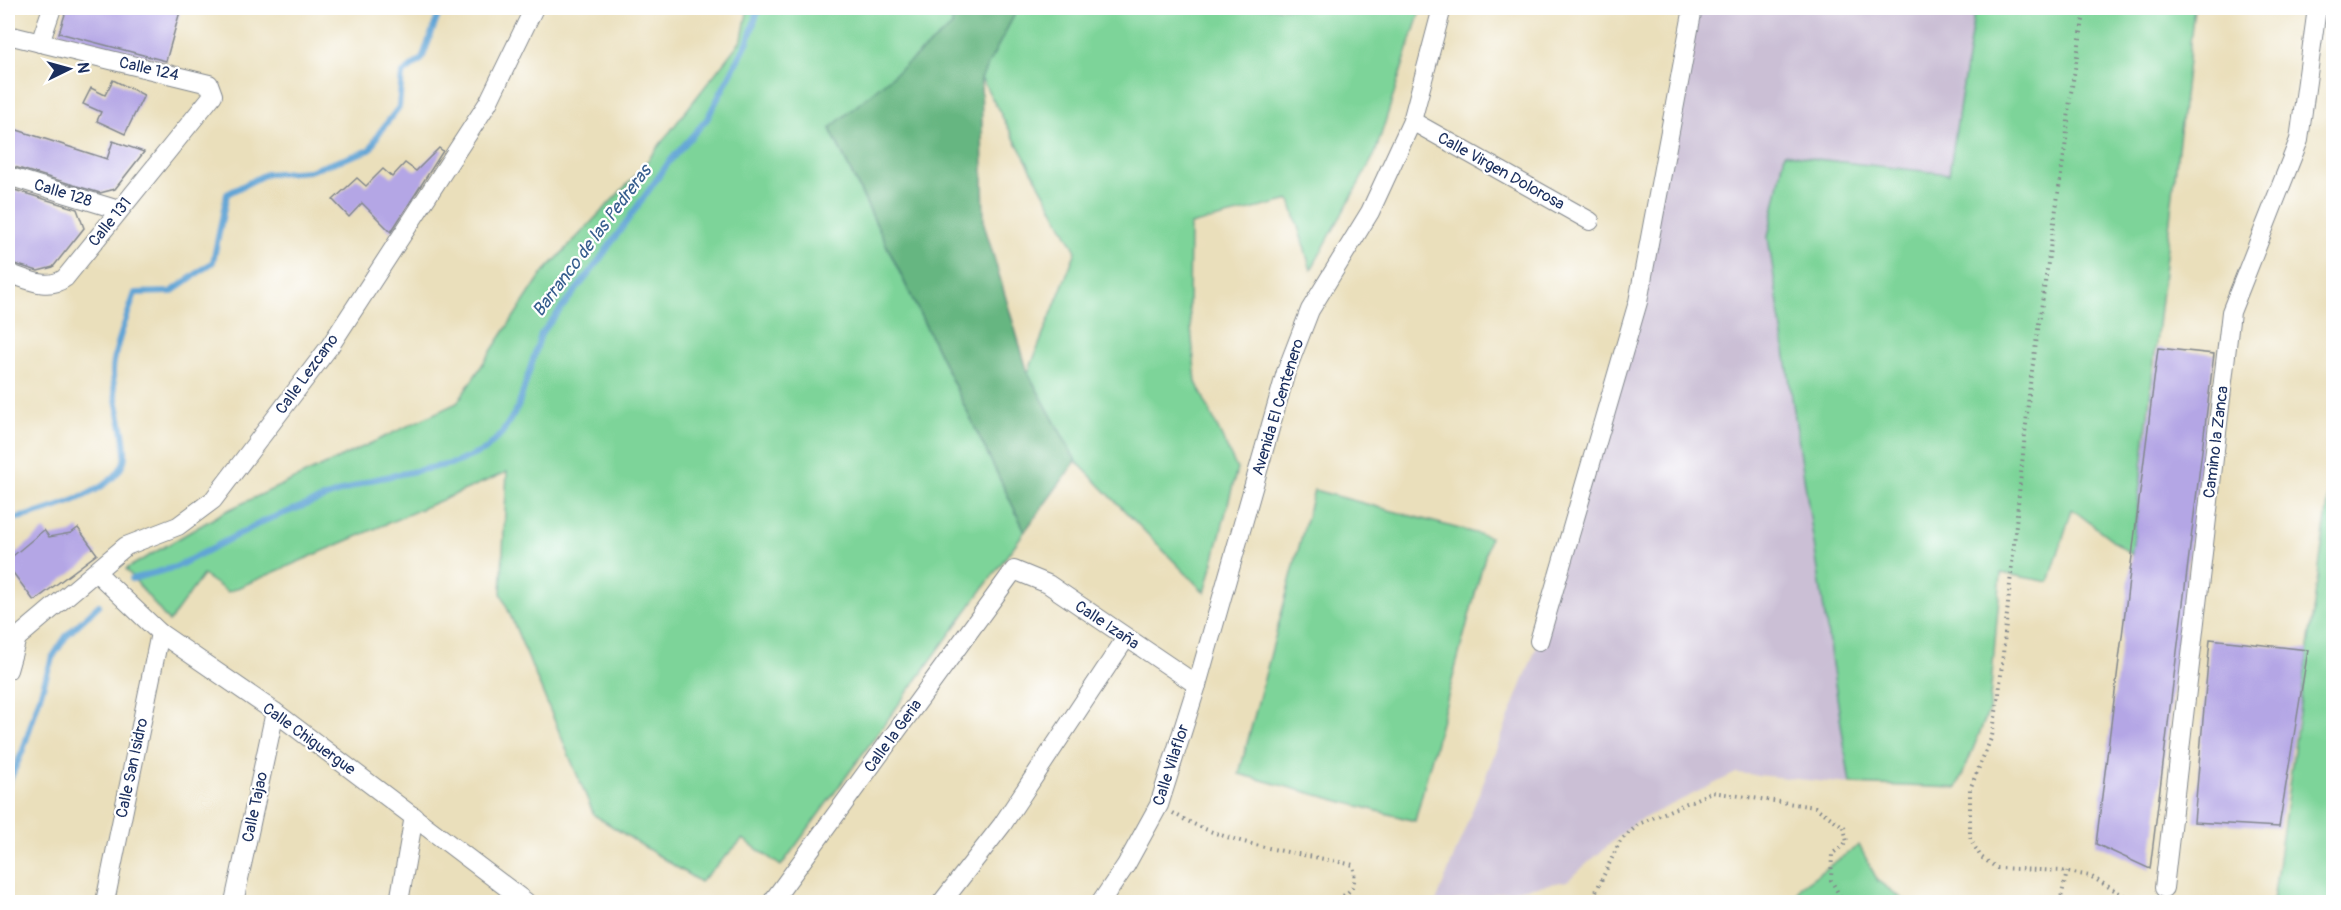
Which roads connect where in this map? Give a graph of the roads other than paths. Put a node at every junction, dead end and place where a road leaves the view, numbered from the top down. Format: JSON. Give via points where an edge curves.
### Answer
{"nodes":[{"id":1,"x":52,"y":8,"type":"edge"},
{"id":2,"x":534,"y":8,"type":"edge"},
{"id":3,"x":1442,"y":8,"type":"edge"},
{"id":4,"x":1693,"y":8,"type":"edge"},
{"id":5,"x":2317,"y":8,"type":"edge"},
{"id":6,"x":8,"y":35,"type":"edge"},
{"id":7,"x":40,"y":43,"type":"junction"},
{"id":8,"x":213,"y":95,"type":"joint"},
{"id":9,"x":1412,"y":121,"type":"junction"},
{"id":10,"x":8,"y":177,"type":"edge"},
{"id":11,"x":119,"y":210,"type":"junction"},
{"id":12,"x":1590,"y":221,"type":"dead end"},
{"id":13,"x":8,"y":273,"type":"edge"},
{"id":14,"x":1014,"y":570,"type":"joint"},
{"id":15,"x":96,"y":572,"type":"junction"},
{"id":16,"x":160,"y":633,"type":"junction"},
{"id":17,"x":1126,"y":638,"type":"junction"},
{"id":18,"x":1539,"y":641,"type":"dead end"},
{"id":19,"x":8,"y":670,"type":"edge"},
{"id":20,"x":1197,"y":685,"type":"junction"},
{"id":21,"x":275,"y":712,"type":"junction"},
{"id":22,"x":414,"y":816,"type":"junction"},
{"id":23,"x":2164,"y":888,"type":"dead end"},
{"id":24,"x":105,"y":903,"type":"edge"},
{"id":25,"x":234,"y":903,"type":"edge"},
{"id":26,"x":399,"y":903,"type":"edge"},
{"id":27,"x":526,"y":903,"type":"edge"},
{"id":28,"x":772,"y":903,"type":"edge"},
{"id":29,"x":942,"y":903,"type":"edge"},
{"id":30,"x":1101,"y":903,"type":"edge"}],
"edges":[{"from":1,"to":7,"type":"street"},
{"from":2,"to":15,"type":"street","name":"Calle Lezcano","via":[[482,112],[330,346],[213,500],[178,526],[126,546]]},
{"from":3,"to":9,"type":"street","name":"Avenida El Centenero"},
{"from":4,"to":18,"type":"street","via":[[1638,302]]},
{"from":5,"to":23,"type":"street","name":"Camino la Zanca","via":[[2300,140],[2231,312]]},
{"from":6,"to":7,"type":"street","name":"Calle 124"},
{"from":7,"to":8,"type":"street","name":"Calle 124","via":[[209,84]]},
{"from":8,"to":11,"type":"street","name":"Calle 131"},
{"from":9,"to":12,"type":"street","name":"Calle Virgen Dolorosa"},
{"from":9,"to":20,"type":"street","name":"Avenida El Centenero","via":[[1370,212],[1310,310],[1286,372]]},
{"from":10,"to":11,"type":"street","name":"Calle 128"},
{"from":11,"to":13,"type":"street","name":"Calle 131","via":[[57,284]]},
{"from":14,"to":17,"type":"street","name":"Calle Izaña","via":[[1048,584]]},
{"from":14,"to":28,"type":"street","name":"Calle la Geria"},
{"from":15,"to":16,"type":"street","name":"Calle Chiguergue"},
{"from":15,"to":19,"type":"street","name":"Calle Lezcano","via":[[17,638]]},
{"from":16,"to":21,"type":"street","name":"Calle Chiguergue"},
{"from":16,"to":24,"type":"street","name":"Calle San Isidro"},
{"from":17,"to":20,"type":"street","name":"Calle Izaña"},
{"from":17,"to":29,"type":"street","via":[[1002,825]]},
{"from":20,"to":30,"type":"street","name":"Calle Vilaflor","via":[[1160,805]]},
{"from":21,"to":22,"type":"street","name":"Calle Chiguergue"},
{"from":21,"to":25,"type":"street","name":"Calle Tajao"},
{"from":22,"to":26,"type":"street"},
{"from":22,"to":27,"type":"street","name":"Calle Chiguergue"}]}
